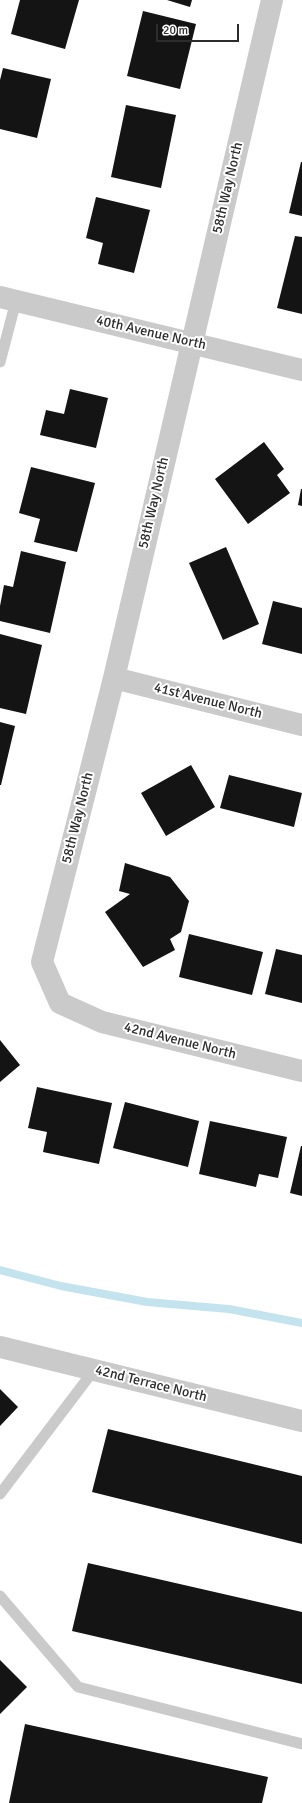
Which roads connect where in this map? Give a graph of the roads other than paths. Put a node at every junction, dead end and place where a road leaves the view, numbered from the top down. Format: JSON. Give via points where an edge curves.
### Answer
{"nodes":[{"id":1,"x":272,"y":0,"type":"edge"},
{"id":2,"x":8,"y":299,"type":"edge"},
{"id":3,"x":192,"y":342,"type":"junction"},
{"id":4,"x":0,"y":362,"type":"edge"},
{"id":5,"x":302,"y":370,"type":"edge"},
{"id":6,"x":114,"y":678,"type":"junction"},
{"id":7,"x":302,"y":725,"type":"edge"},
{"id":8,"x":60,"y":1002,"type":"joint"},
{"id":9,"x":302,"y":1071,"type":"edge"},
{"id":10,"x":0,"y":1347,"type":"edge"},
{"id":11,"x":94,"y":1370,"type":"junction"},
{"id":12,"x":302,"y":1421,"type":"edge"},
{"id":13,"x":0,"y":1494,"type":"edge"},
{"id":14,"x":0,"y":1596,"type":"edge"},
{"id":15,"x":302,"y":1744,"type":"edge"}],
"edges":[{"from":1,"to":3,"type":"street","name":"58th Way North"},
{"from":2,"to":3,"type":"street","name":"40th Avenue North"},
{"from":2,"to":4,"type":"lane"},
{"from":3,"to":5,"type":"street","name":"40th Avenue North"},
{"from":3,"to":6,"type":"street","name":"58th Way North"},
{"from":6,"to":7,"type":"street","name":"41st Avenue North"},
{"from":6,"to":8,"type":"street","name":"58th Way North","via":[[42,962]]},
{"from":8,"to":9,"type":"street","name":"42nd Avenue North","via":[[102,1022]]},
{"from":10,"to":11,"type":"street","name":"42nd Terrace North"},
{"from":11,"to":12,"type":"street","name":"42nd Terrace North"},
{"from":11,"to":13,"type":"lane"},
{"from":14,"to":15,"type":"lane","via":[[78,1687]]}]}
